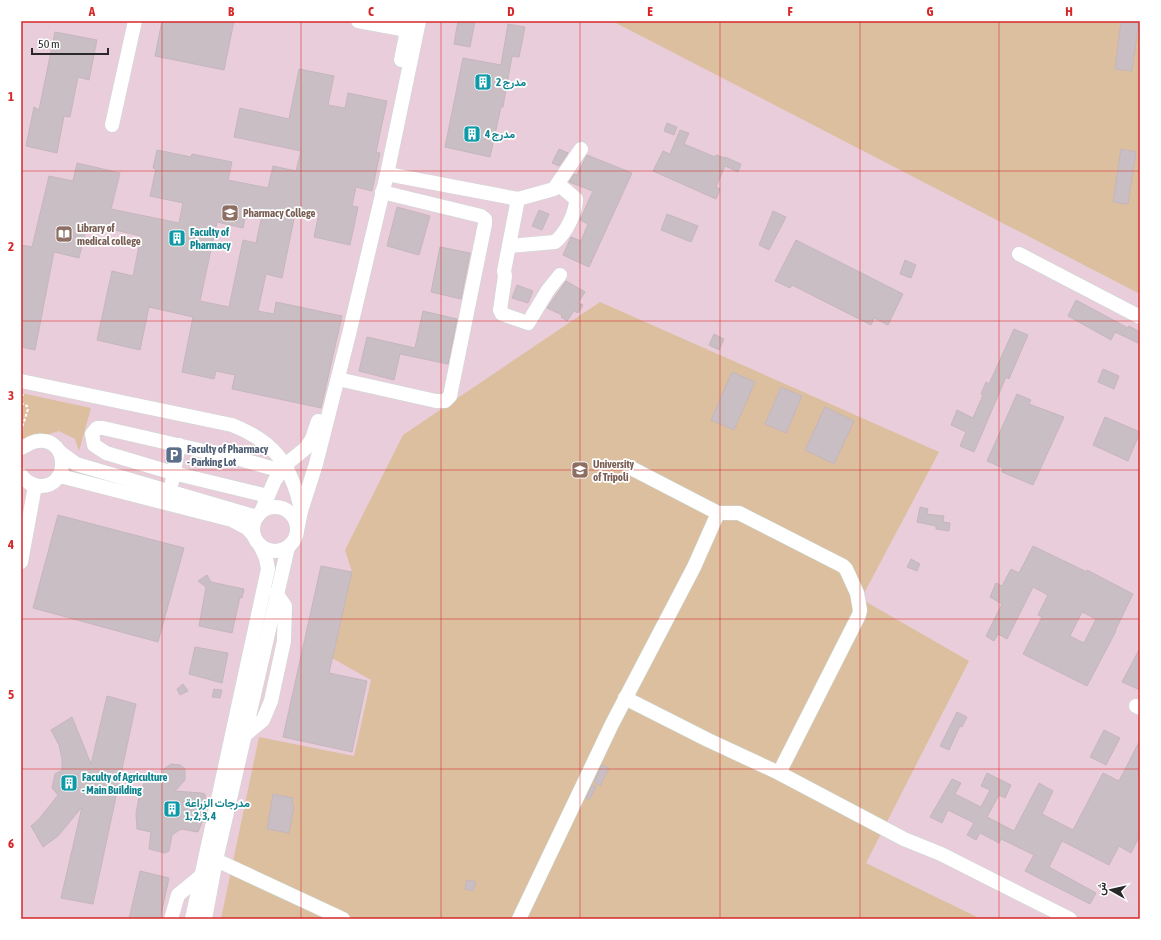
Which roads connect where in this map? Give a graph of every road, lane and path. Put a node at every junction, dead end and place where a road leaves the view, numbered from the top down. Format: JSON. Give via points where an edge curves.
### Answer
{"nodes":[{"id":1,"x":135,"y":21,"type":"edge"},
{"id":2,"x":358,"y":21,"type":"edge"},
{"id":3,"x":419,"y":21,"type":"edge"},
{"id":4,"x":408,"y":26,"type":"edge"},
{"id":5,"x":112,"y":125,"type":"dead end"},
{"id":6,"x":581,"y":149,"type":"dead end"},
{"id":7,"x":387,"y":174,"type":"junction"},
{"id":8,"x":558,"y":184,"type":"junction"},
{"id":9,"x":382,"y":192,"type":"junction"},
{"id":10,"x":518,"y":199,"type":"junction"},
{"id":11,"x":509,"y":246,"type":"junction"},
{"id":12,"x":1019,"y":254,"type":"dead end"},
{"id":13,"x":560,"y":275,"type":"dead end"},
{"id":14,"x":1140,"y":317,"type":"edge"},
{"id":15,"x":338,"y":379,"type":"junction"},
{"id":16,"x":23,"y":382,"type":"edge"},
{"id":17,"x":21,"y":404,"type":"edge"},
{"id":18,"x":21,"y":431,"type":"edge"},
{"id":19,"x":179,"y":445,"type":"junction"},
{"id":20,"x":22,"y":449,"type":"edge"},
{"id":21,"x":61,"y":454,"type":"junction"},
{"id":22,"x":284,"y":468,"type":"junction"},
{"id":23,"x":632,"y":469,"type":"dead end"},
{"id":24,"x":173,"y":473,"type":"junction"},
{"id":25,"x":21,"y":475,"type":"edge"},
{"id":26,"x":60,"y":476,"type":"junction"},
{"id":27,"x":35,"y":486,"type":"junction"},
{"id":28,"x":171,"y":491,"type":"junction"},
{"id":29,"x":268,"y":496,"type":"junction"},
{"id":30,"x":301,"y":511,"type":"junction"},
{"id":31,"x":718,"y":513,"type":"junction"},
{"id":32,"x":259,"y":515,"type":"junction"},
{"id":33,"x":298,"y":531,"type":"junction"},
{"id":34,"x":257,"y":541,"type":"junction"},
{"id":35,"x":288,"y":548,"type":"junction"},
{"id":36,"x":21,"y":562,"type":"edge"},
{"id":37,"x":625,"y":698,"type":"junction"},
{"id":38,"x":779,"y":773,"type":"junction"},
{"id":39,"x":216,"y":860,"type":"junction"},
{"id":40,"x":201,"y":876,"type":"junction"},
{"id":41,"x":171,"y":919,"type":"edge"},
{"id":42,"x":192,"y":919,"type":"edge"},
{"id":43,"x":206,"y":919,"type":"edge"},
{"id":44,"x":343,"y":919,"type":"edge"},
{"id":45,"x":519,"y":919,"type":"edge"},
{"id":46,"x":1070,"y":919,"type":"edge"}],
"edges":[{"from":1,"to":5,"type":"street"},
{"from":2,"to":4,"type":"street"},
{"from":3,"to":7,"type":"street"},
{"from":4,"to":22,"type":"street","via":[[380,163],[323,408],[312,439]]},
{"from":6,"to":8,"type":"street"},
{"from":7,"to":9,"type":"street"},
{"from":7,"to":10,"type":"street"},
{"from":8,"to":10,"type":"street","via":[[554,189]]},
{"from":8,"to":11,"type":"street","via":[[576,199],[576,207],[560,237],[555,242]]},
{"from":9,"to":15,"type":"street"},
{"from":9,"to":15,"type":"street","via":[[485,219],[450,396],[445,401],[436,401]]},
{"from":10,"to":11,"type":"street"},
{"from":11,"to":13,"type":"street","via":[[504,271],[500,310],[502,314],[528,323]]},
{"from":12,"to":14,"type":"street"},
{"from":15,"to":30,"type":"street"},
{"from":16,"to":17,"type":"path"},
{"from":16,"to":22,"type":"street","via":[[232,425],[257,436]]},
{"from":17,"to":18,"type":"path","via":[[28,409]]},
{"from":19,"to":22,"type":"street"},
{"from":19,"to":24,"type":"street"},
{"from":19,"to":24,"type":"street","via":[[103,428],[97,428],[92,436],[94,445],[106,453]]},
{"from":20,"to":21,"type":"street","via":[[34,441],[45,441],[54,445]]},
{"from":21,"to":26,"type":"street","via":[[63,469]]},
{"from":21,"to":28,"type":"street","via":[[76,464]]},
{"from":22,"to":29,"type":"street"},
{"from":22,"to":30,"type":"street","via":[[294,481]]},
{"from":23,"to":31,"type":"street"},
{"from":24,"to":28,"type":"street"},
{"from":24,"to":29,"type":"street"},
{"from":25,"to":27,"type":"street"},
{"from":26,"to":27,"type":"street","via":[[49,485]]},
{"from":26,"to":34,"type":"street","via":[[232,520],[246,528]]},
{"from":27,"to":36,"type":"street"},
{"from":28,"to":32,"type":"street"},
{"from":29,"to":32,"type":"street"},
{"from":30,"to":33,"type":"street"},
{"from":31,"to":37,"type":"street","via":[[694,567]]},
{"from":31,"to":38,"type":"street","via":[[739,514],[842,566],[846,569],[857,593],[859,615]]},
{"from":32,"to":33,"type":"street","via":[[273,507],[285,509],[294,518]]},
{"from":32,"to":34,"type":"street","via":[[254,523]]},
{"from":33,"to":35,"type":"street"},
{"from":34,"to":35,"type":"street","via":[[269,550],[279,551]]},
{"from":34,"to":40,"type":"street","via":[[266,558],[268,569]]},
{"from":35,"to":39,"type":"street"},
{"from":37,"to":38,"type":"street"},
{"from":37,"to":45,"type":"street"},
{"from":38,"to":46,"type":"street","via":[[904,839],[941,854]]},
{"from":39,"to":43,"type":"street"},
{"from":39,"to":44,"type":"street"},
{"from":40,"to":41,"type":"street","via":[[178,895]]},
{"from":40,"to":42,"type":"street"}]}
